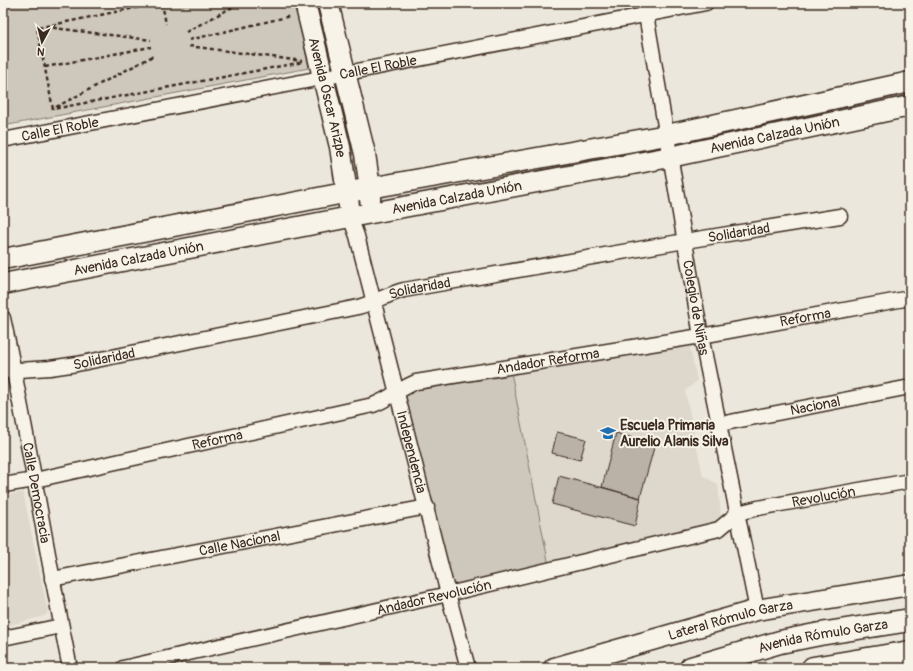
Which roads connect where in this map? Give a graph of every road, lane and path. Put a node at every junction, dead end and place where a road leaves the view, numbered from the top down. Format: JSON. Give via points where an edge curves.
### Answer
{"nodes":[{"id":1,"x":160,"y":3,"type":"edge"},
{"id":2,"x":240,"y":3,"type":"edge"},
{"id":3,"x":328,"y":3,"type":"edge"},
{"id":4,"x":706,"y":3,"type":"edge"},
{"id":5,"x":301,"y":9,"type":"edge"},
{"id":6,"x":646,"y":9,"type":"edge"},
{"id":7,"x":166,"y":24,"type":"dead end"},
{"id":8,"x":42,"y":27,"type":"junction"},
{"id":9,"x":186,"y":32,"type":"dead end"},
{"id":10,"x":151,"y":40,"type":"dead end"},
{"id":11,"x":189,"y":40,"type":"dead end"},
{"id":12,"x":189,"y":46,"type":"dead end"},
{"id":13,"x":151,"y":47,"type":"dead end"},
{"id":14,"x":155,"y":55,"type":"dead end"},
{"id":15,"x":45,"y":67,"type":"junction"},
{"id":16,"x":345,"y":73,"type":"junction"},
{"id":17,"x":322,"y":77,"type":"junction"},
{"id":18,"x":910,"y":82,"type":"edge"},
{"id":19,"x":910,"y":106,"type":"edge"},
{"id":20,"x":52,"y":109,"type":"junction"},
{"id":21,"x":667,"y":134,"type":"junction"},
{"id":22,"x":3,"y":140,"type":"edge"},
{"id":23,"x":670,"y":157,"type":"junction"},
{"id":24,"x":370,"y":188,"type":"junction"},
{"id":25,"x":348,"y":193,"type":"junction"},
{"id":26,"x":359,"y":215,"type":"junction"},
{"id":27,"x":840,"y":216,"type":"dead end"},
{"id":28,"x":357,"y":236,"type":"junction"},
{"id":29,"x":685,"y":241,"type":"junction"},
{"id":30,"x":3,"y":259,"type":"edge"},
{"id":31,"x":3,"y":284,"type":"edge"},
{"id":32,"x":910,"y":298,"type":"edge"},
{"id":33,"x":374,"y":303,"type":"junction"},
{"id":34,"x":3,"y":318,"type":"edge"},
{"id":35,"x":701,"y":336,"type":"junction"},
{"id":36,"x":8,"y":370,"type":"edge"},
{"id":37,"x":910,"y":387,"type":"edge"},
{"id":38,"x":398,"y":392,"type":"junction"},
{"id":39,"x":720,"y":424,"type":"junction"},
{"id":40,"x":35,"y":480,"type":"junction"},
{"id":41,"x":910,"y":482,"type":"edge"},
{"id":42,"x":3,"y":485,"type":"edge"},
{"id":43,"x":427,"y":507,"type":"junction"},
{"id":44,"x":738,"y":514,"type":"junction"},
{"id":45,"x":52,"y":579,"type":"junction"},
{"id":46,"x":910,"y":585,"type":"edge"},
{"id":47,"x":448,"y":594,"type":"junction"},
{"id":48,"x":757,"y":610,"type":"junction"},
{"id":49,"x":910,"y":620,"type":"edge"},
{"id":50,"x":61,"y":626,"type":"junction"},
{"id":51,"x":3,"y":638,"type":"edge"},
{"id":52,"x":910,"y":652,"type":"edge"},
{"id":53,"x":70,"y":668,"type":"edge"},
{"id":54,"x":123,"y":668,"type":"edge"},
{"id":55,"x":468,"y":668,"type":"edge"},
{"id":56,"x":554,"y":668,"type":"edge"},
{"id":57,"x":691,"y":668,"type":"edge"},
{"id":58,"x":813,"y":668,"type":"edge"}],
"edges":[{"from":1,"to":7,"type":"path"},
{"from":1,"to":8,"type":"path"},
{"from":2,"to":9,"type":"path"},
{"from":3,"to":16,"type":"street","name":"Avenida Óscar Arizpe"},
{"from":4,"to":6,"type":"street","name":"Calle El Roble"},
{"from":5,"to":11,"type":"path"},
{"from":5,"to":17,"type":"street","name":"Avenida Óscar Arizpe"},
{"from":6,"to":16,"type":"street","name":"Calle El Roble"},
{"from":6,"to":21,"type":"street","name":"Colegio de Niñas"},
{"from":8,"to":10,"type":"path"},
{"from":8,"to":15,"type":"path","via":[[37,28]]},
{"from":12,"to":20,"type":"path","via":[[306,61]]},
{"from":13,"to":15,"type":"path"},
{"from":14,"to":20,"type":"path"},
{"from":15,"to":20,"type":"path"},
{"from":16,"to":17,"type":"street","name":"Calle El Roble"},
{"from":16,"to":24,"type":"street","name":"Avenida Óscar Arizpe","via":[[365,154]]},
{"from":17,"to":22,"type":"street","name":"Calle El Roble"},
{"from":17,"to":25,"type":"street","name":"Avenida Óscar Arizpe","via":[[340,146]]},
{"from":18,"to":21,"type":"street","name":"Avenida Calzada Unión"},
{"from":19,"to":23,"type":"street","name":"Avenida Calzada Unión"},
{"from":21,"to":23,"type":"street","name":"Colegio de Niñas"},
{"from":21,"to":24,"type":"street","name":"Avenida Calzada Unión"},
{"from":23,"to":26,"type":"street","name":"Avenida Calzada Unión"},
{"from":23,"to":29,"type":"street","name":"Colegio de Niñas"},
{"from":24,"to":25,"type":"street","name":"Avenida Calzada Unión"},
{"from":24,"to":26,"type":"street","name":"Avenida Óscar Arizpe"},
{"from":25,"to":26,"type":"street","name":"Avenida Óscar Arizpe"},
{"from":25,"to":30,"type":"street","name":"Avenida Calzada Unión"},
{"from":26,"to":28,"type":"street","name":"Independencia"},
{"from":26,"to":28,"type":"street"},
{"from":26,"to":31,"type":"street","name":"Avenida Calzada Unión"},
{"from":27,"to":29,"type":"street","name":"Solidaridad"},
{"from":28,"to":33,"type":"street","name":"Independencia"},
{"from":29,"to":33,"type":"street","name":"Solidaridad","via":[[404,290]]},
{"from":29,"to":35,"type":"street","name":"Colegio de Niñas"},
{"from":32,"to":35,"type":"street","name":"Reforma"},
{"from":33,"to":36,"type":"street","name":"Solidaridad","via":[[77,364]]},
{"from":33,"to":38,"type":"street","name":"Independencia"},
{"from":34,"to":36,"type":"street","name":"Calle Democracia"},
{"from":35,"to":38,"type":"street","name":"Andador Reforma","via":[[416,382]]},
{"from":35,"to":39,"type":"street","name":"Colegio de Niñas"},
{"from":36,"to":40,"type":"street","name":"Calle Democracia"},
{"from":37,"to":39,"type":"street","name":"Nacional"},
{"from":38,"to":40,"type":"street","name":"Reforma","via":[[373,405]]},
{"from":38,"to":43,"type":"street","name":"Independencia"},
{"from":39,"to":44,"type":"street","name":"Colegio de Niñas"},
{"from":40,"to":42,"type":"street"},
{"from":40,"to":45,"type":"street","name":"Calle Democracia"},
{"from":41,"to":44,"type":"street","name":"Revolución","via":[[758,508]]},
{"from":43,"to":45,"type":"street","name":"Calle Nacional"},
{"from":43,"to":47,"type":"street","name":"Independencia"},
{"from":44,"to":47,"type":"street","name":"Andador Revolución","via":[[718,529]]},
{"from":44,"to":48,"type":"street","name":"Colegio de Niñas"},
{"from":45,"to":50,"type":"street","name":"Calle Democracia"},
{"from":46,"to":48,"type":"street","name":"Lateral Rómulo Garza"},
{"from":47,"to":54,"type":"street","name":"Andador Revolución"},
{"from":47,"to":55,"type":"street","name":"Independencia"},
{"from":48,"to":56,"type":"street","name":"Lateral Rómulo Garza"},
{"from":49,"to":57,"type":"main road","name":"Avenida Rómulo Garza","via":[[780,642]]},
{"from":50,"to":51,"type":"street"},
{"from":50,"to":53,"type":"street","name":"Calle Democracia"},
{"from":52,"to":58,"type":"main road"}]}
